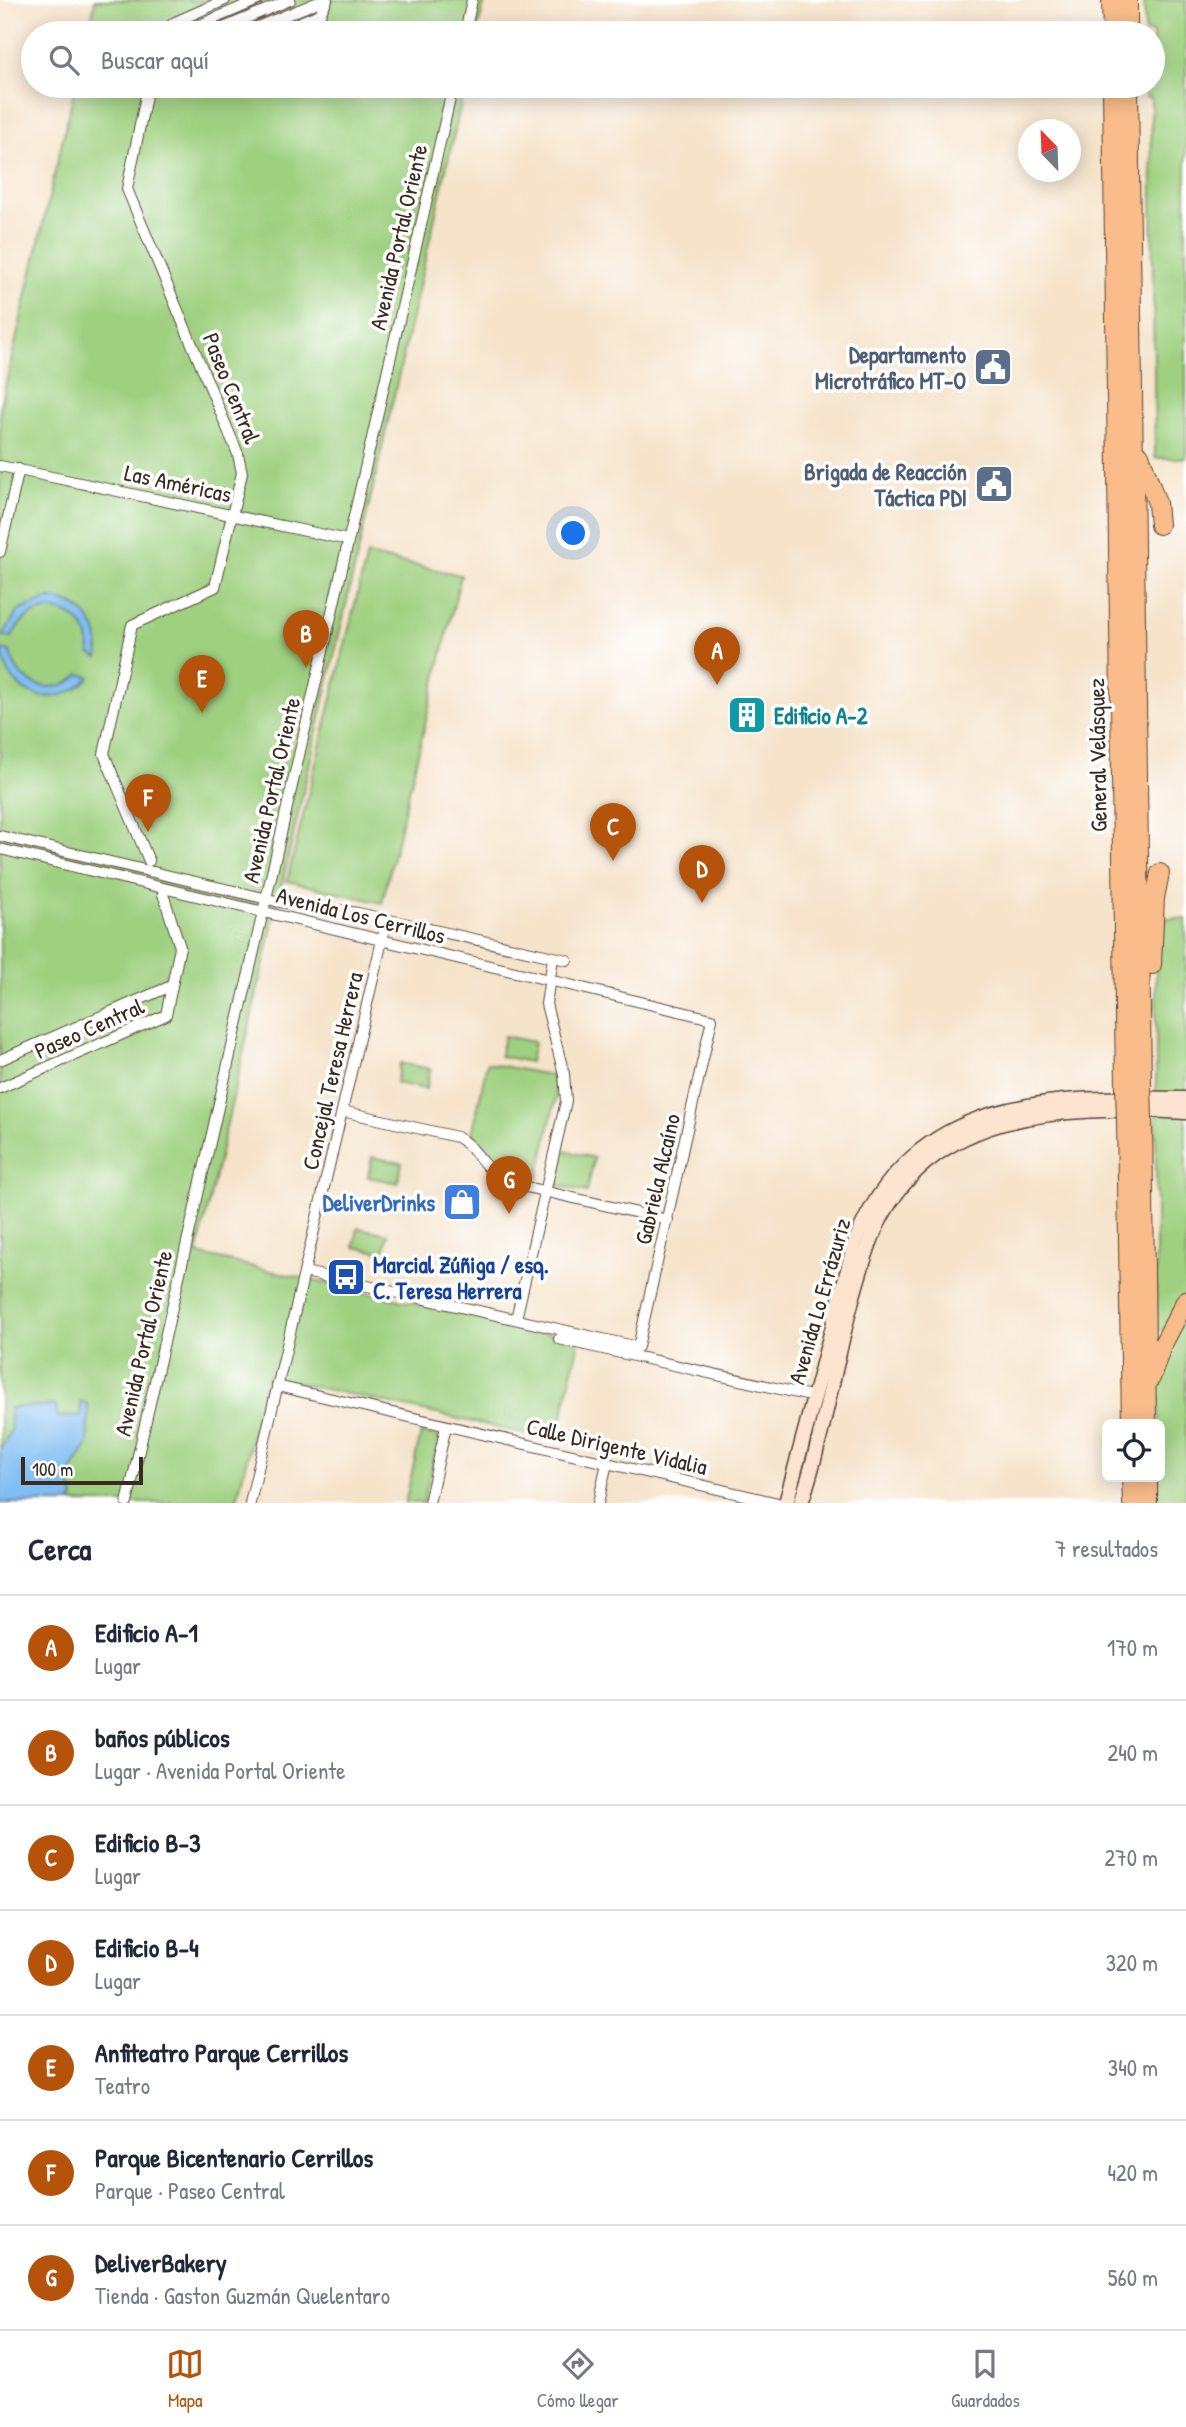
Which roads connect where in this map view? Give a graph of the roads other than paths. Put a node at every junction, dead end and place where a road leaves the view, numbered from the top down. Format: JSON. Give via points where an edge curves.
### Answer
{"nodes":[{"id":1,"x":225,"y":0,"type":"edge"},
{"id":2,"x":258,"y":0,"type":"edge"},
{"id":3,"x":290,"y":0,"type":"edge"},
{"id":4,"x":325,"y":0,"type":"edge"},
{"id":5,"x":472,"y":0,"type":"edge"},
{"id":6,"x":1111,"y":0,"type":"edge"},
{"id":7,"x":1128,"y":0,"type":"edge"},
{"id":8,"x":177,"y":21,"type":"edge"},
{"id":9,"x":209,"y":21,"type":"edge"},
{"id":10,"x":240,"y":21,"type":"edge"},
{"id":11,"x":273,"y":21,"type":"edge"},
{"id":12,"x":303,"y":21,"type":"edge"},
{"id":13,"x":468,"y":21,"type":"edge"},
{"id":14,"x":1112,"y":21,"type":"edge"},
{"id":15,"x":1128,"y":21,"type":"edge"},
{"id":16,"x":450,"y":98,"type":"edge"},
{"id":17,"x":1112,"y":98,"type":"edge"},
{"id":18,"x":1129,"y":98,"type":"edge"},
{"id":19,"x":145,"y":100,"type":"edge"},
{"id":20,"x":1133,"y":431,"type":"junction"},
{"id":21,"x":0,"y":467,"type":"edge"},
{"id":22,"x":19,"y":469,"type":"junction"},
{"id":23,"x":233,"y":514,"type":"junction"},
{"id":24,"x":1159,"y":525,"type":"dead end"},
{"id":25,"x":348,"y":540,"type":"junction"},
{"id":26,"x":0,"y":552,"type":"edge"},
{"id":27,"x":0,"y":836,"type":"edge"},
{"id":28,"x":0,"y":849,"type":"edge"},
{"id":29,"x":149,"y":861,"type":"dead end"},
{"id":30,"x":1160,"y":873,"type":"dead end"},
{"id":31,"x":163,"y":894,"type":"dead end"},
{"id":32,"x":264,"y":904,"type":"junction"},
{"id":33,"x":387,"y":919,"type":"junction"},
{"id":34,"x":381,"y":942,"type":"junction"},
{"id":35,"x":553,"y":958,"type":"junction"},
{"id":36,"x":567,"y":960,"type":"dead end"},
{"id":37,"x":548,"y":980,"type":"junction"},
{"id":38,"x":171,"y":986,"type":"junction"},
{"id":39,"x":712,"y":1019,"type":"joint"},
{"id":40,"x":1142,"y":1052,"type":"junction"},
{"id":41,"x":0,"y":1060,"type":"edge"},
{"id":42,"x":1134,"y":1086,"type":"junction"},
{"id":43,"x":0,"y":1088,"type":"edge"},
{"id":44,"x":1186,"y":1099,"type":"edge"},
{"id":45,"x":342,"y":1111,"type":"junction"},
{"id":46,"x":1186,"y":1112,"type":"edge"},
{"id":47,"x":1134,"y":1121,"type":"junction"},
{"id":48,"x":544,"y":1191,"type":"junction"},
{"id":49,"x":668,"y":1220,"type":"junction"},
{"id":50,"x":305,"y":1272,"type":"junction"},
{"id":51,"x":1186,"y":1300,"type":"edge"},
{"id":52,"x":516,"y":1319,"type":"junction"},
{"id":53,"x":559,"y":1339,"type":"dead end"},
{"id":54,"x":277,"y":1386,"type":"junction"},
{"id":55,"x":815,"y":1397,"type":"junction"},
{"id":56,"x":1146,"y":1402,"type":"junction"},
{"id":57,"x":1131,"y":1419,"type":"edge"},
{"id":58,"x":1147,"y":1419,"type":"edge"},
{"id":59,"x":446,"y":1426,"type":"junction"},
{"id":60,"x":607,"y":1463,"type":"junction"},
{"id":61,"x":1131,"y":1482,"type":"edge"},
{"id":62,"x":1147,"y":1482,"type":"edge"},
{"id":63,"x":250,"y":1502,"type":"edge"},
{"id":64,"x":127,"y":1503,"type":"edge"},
{"id":65,"x":262,"y":1503,"type":"edge"},
{"id":66,"x":429,"y":1503,"type":"edge"},
{"id":67,"x":598,"y":1503,"type":"edge"},
{"id":68,"x":778,"y":1503,"type":"edge"},
{"id":69,"x":786,"y":1503,"type":"edge"},
{"id":70,"x":801,"y":1503,"type":"edge"},
{"id":71,"x":1132,"y":1503,"type":"edge"},
{"id":72,"x":1148,"y":1503,"type":"edge"}],
"edges":[{"from":1,"to":8,"type":"street"},
{"from":2,"to":9,"type":"street"},
{"from":3,"to":10,"type":"street"},
{"from":4,"to":11,"type":"street"},
{"from":4,"to":12,"type":"street","via":[[320,14]]},
{"from":5,"to":13,"type":"street"},
{"from":6,"to":14,"type":"highway"},
{"from":7,"to":15,"type":"highway"},
{"from":16,"to":25,"type":"street","name":"Avenida Portal Oriente"},
{"from":17,"to":42,"type":"highway","name":"General Velásquez"},
{"from":18,"to":20,"type":"highway","name":"General Velásquez"},
{"from":19,"to":23,"type":"street","name":"Paseo Central","via":[[127,189],[240,460],[242,480]]},
{"from":20,"to":24,"type":"highway","via":[[1157,503]]},
{"from":20,"to":40,"type":"highway","name":"General Velásquez"},
{"from":21,"to":22,"type":"street","name":"Las Américas"},
{"from":22,"to":23,"type":"street","name":"Las Américas"},
{"from":22,"to":26,"type":"street"},
{"from":23,"to":25,"type":"street","name":"Las Américas"},
{"from":23,"to":29,"type":"street","name":"Paseo Central","via":[[215,587],[132,625],[104,754]]},
{"from":25,"to":32,"type":"street","name":"Avenida Portal Oriente"},
{"from":27,"to":32,"type":"street","name":"Avenida Los Cerrillos"},
{"from":28,"to":32,"type":"street","name":"Avenida Los Cerrillos"},
{"from":30,"to":40,"type":"highway"},
{"from":31,"to":38,"type":"street","name":"Paseo Central","via":[[180,947]]},
{"from":32,"to":33,"type":"street","name":"Avenida Los Cerrillos"},
{"from":32,"to":34,"type":"street","name":"Avenida Los Cerrillos"},
{"from":32,"to":64,"type":"street","name":"Avenida Portal Oriente"},
{"from":33,"to":34,"type":"street","name":"Concejal Teresa Herrera"},
{"from":33,"to":35,"type":"street","name":"Avenida Los Cerrillos"},
{"from":34,"to":37,"type":"street","name":"Avenida Los Cerrillos"},
{"from":34,"to":45,"type":"street","name":"Concejal Teresa Herrera"},
{"from":35,"to":36,"type":"street","name":"Avenida Los Cerrillos"},
{"from":35,"to":37,"type":"street"},
{"from":37,"to":39,"type":"street","name":"Avenida Los Cerrillos"},
{"from":37,"to":48,"type":"street","via":[[548,1015],[566,1088]]},
{"from":38,"to":41,"type":"street","name":"Paseo Central"},
{"from":38,"to":43,"type":"street","name":"Paseo Central","via":[[166,1015]]},
{"from":39,"to":49,"type":"street","name":"Gabriela Alcaíno"},
{"from":40,"to":42,"type":"highway","name":"General Velásquez"},
{"from":42,"to":47,"type":"highway","name":"General Velásquez","bridge":true},
{"from":44,"to":55,"type":"main road","name":"Avenida Lo Errázuriz","via":[[1016,1107],[970,1121],[923,1149],[889,1183],[864,1221],[848,1263]]},
{"from":45,"to":48,"type":"street","via":[[457,1137],[499,1179]]},
{"from":45,"to":50,"type":"street","name":"Concejal Teresa Herrera"},
{"from":46,"to":70,"type":"main road","name":"Avenida Lo Errázuriz","via":[[1026,1116],[965,1136],[916,1171],[890,1203],[869,1245]]},
{"from":47,"to":56,"type":"highway","name":"General Velásquez"},
{"from":47,"to":57,"type":"highway","name":"General Velásquez"},
{"from":48,"to":49,"type":"street"},
{"from":48,"to":52,"type":"street"},
{"from":49,"to":52,"type":"street","name":"Gabriela Alcaíno","via":[[638,1347]]},
{"from":50,"to":52,"type":"street"},
{"from":50,"to":54,"type":"street","name":"Concejal Teresa Herrera"},
{"from":51,"to":56,"type":"highway","via":[[1159,1353]]},
{"from":53,"to":55,"type":"street"},
{"from":54,"to":59,"type":"street","name":"Calle Dirigente Vidalia"},
{"from":54,"to":63,"type":"street","name":"Concejal Teresa Herrera"},
{"from":55,"to":69,"type":"main road","name":"Avenida Lo Errázuriz"},
{"from":56,"to":58,"type":"highway","name":"General Velásquez"},
{"from":59,"to":60,"type":"street","name":"Calle Dirigente Vidalia"},
{"from":59,"to":66,"type":"street"},
{"from":60,"to":67,"type":"street"},
{"from":60,"to":68,"type":"street","name":"Calle Dirigente Vidalia"},
{"from":61,"to":71,"type":"highway"},
{"from":62,"to":72,"type":"highway"},
{"from":63,"to":65,"type":"street"}]}
